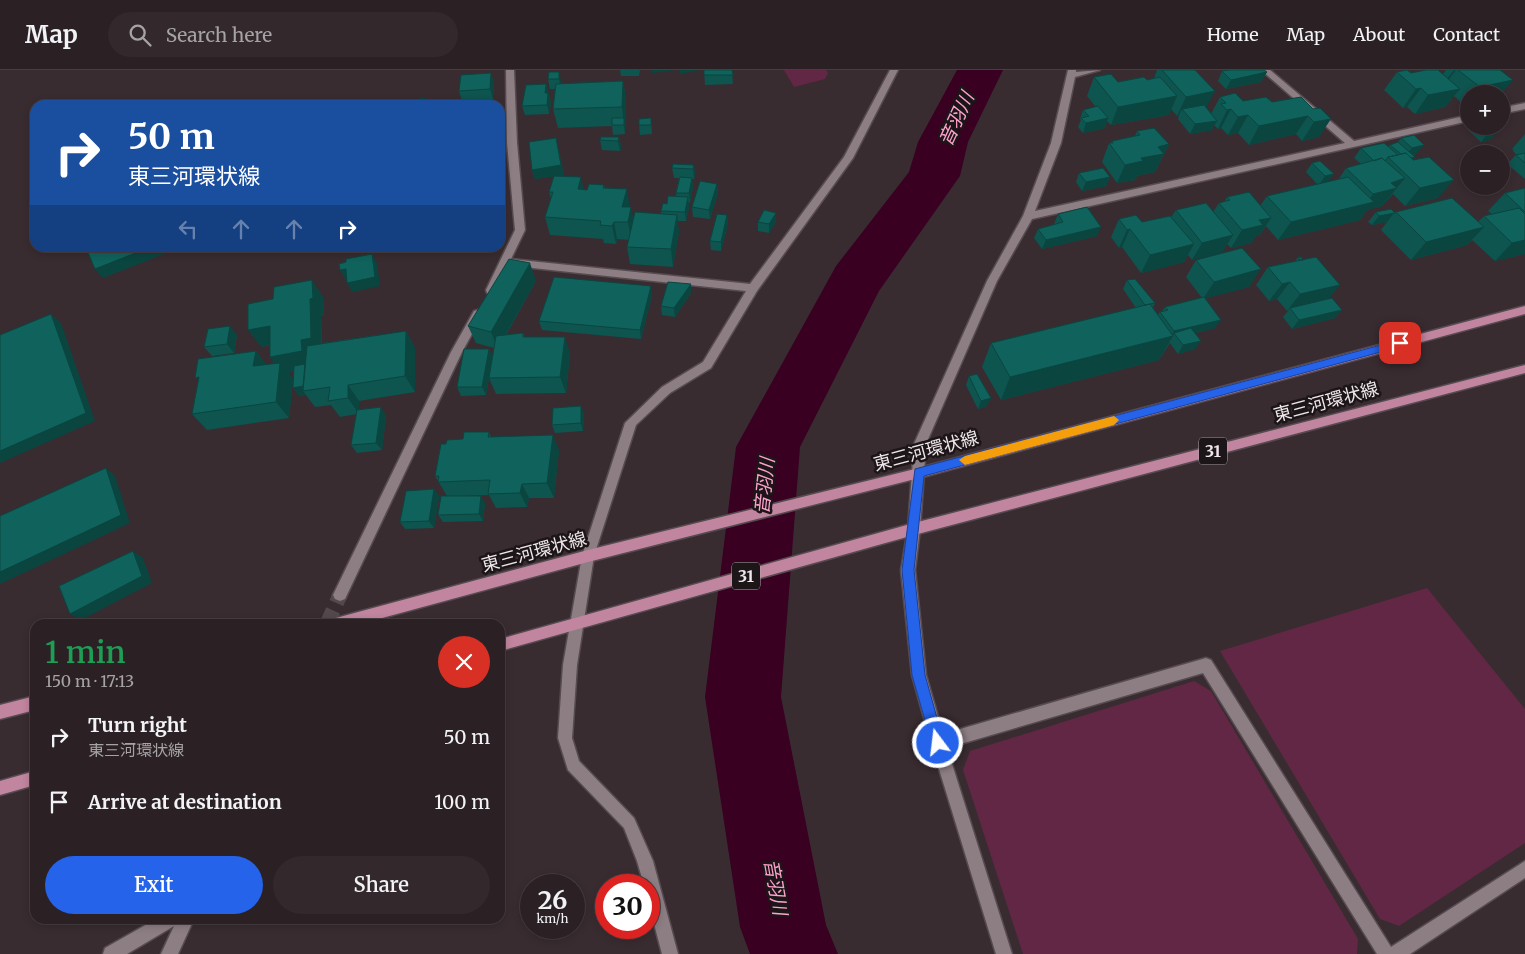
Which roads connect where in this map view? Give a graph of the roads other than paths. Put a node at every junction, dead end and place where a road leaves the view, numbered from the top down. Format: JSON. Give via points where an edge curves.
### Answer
{"nodes":[{"id":1,"x":510,"y":70,"type":"edge"},
{"id":2,"x":894,"y":70,"type":"edge"},
{"id":3,"x":1096,"y":70,"type":"edge"},
{"id":4,"x":1265,"y":70,"type":"edge"},
{"id":5,"x":1072,"y":72,"type":"edge"},
{"id":6,"x":1525,"y":106,"type":"edge"},
{"id":7,"x":1510,"y":109,"type":"edge"},
{"id":8,"x":1460,"y":120,"type":"edge"},
{"id":9,"x":1352,"y":144,"type":"junction"},
{"id":10,"x":1028,"y":216,"type":"junction"},
{"id":11,"x":506,"y":261,"type":"junction"},
{"id":12,"x":754,"y":288,"type":"junction"},
{"id":13,"x":1525,"y":310,"type":"edge"},
{"id":14,"x":1525,"y":369,"type":"edge"},
{"id":15,"x":919,"y":473,"type":"junction"},
{"id":16,"x":914,"y":529,"type":"junction"},
{"id":17,"x":588,"y":556,"type":"junction"},
{"id":18,"x":340,"y":595,"type":"tunnel mouth"},
{"id":19,"x":355,"y":619,"type":"edge"},
{"id":20,"x":576,"y":623,"type":"junction"},
{"id":21,"x":505,"y":644,"type":"edge"},
{"id":22,"x":30,"y":704,"type":"edge"},
{"id":23,"x":0,"y":712,"type":"edge"},
{"id":24,"x":938,"y":743,"type":"junction"},
{"id":25,"x":30,"y":779,"type":"edge"},
{"id":26,"x":0,"y":788,"type":"edge"},
{"id":27,"x":1525,"y":868,"type":"edge"},
{"id":28,"x":162,"y":924,"type":"edge"},
{"id":29,"x":184,"y":924,"type":"edge"},
{"id":30,"x":111,"y":954,"type":"edge"},
{"id":31,"x":169,"y":954,"type":"edge"},
{"id":32,"x":670,"y":954,"type":"edge"},
{"id":33,"x":1004,"y":954,"type":"edge"},
{"id":34,"x":1386,"y":954,"type":"edge"},
{"id":35,"x":1395,"y":954,"type":"edge"}],
"edges":[{"from":1,"to":11,"type":"street","via":[[512,143],[520,230]]},
{"from":2,"to":12,"type":"street","via":[[848,158]]},
{"from":3,"to":5,"type":"street"},
{"from":4,"to":9,"type":"street"},
{"from":5,"to":10,"type":"street","via":[[1056,143]]},
{"from":6,"to":7,"type":"street"},
{"from":8,"to":9,"type":"street"},
{"from":9,"to":10,"type":"street"},
{"from":10,"to":15,"type":"street","via":[[992,281],[920,444]]},
{"from":11,"to":12,"type":"street"},
{"from":11,"to":18,"type":"street","via":[[457,352]]},
{"from":12,"to":17,"type":"street","via":[[707,365],[666,390],[630,423]]},
{"from":13,"to":15,"type":"main road","name":"東三河環状線"},
{"from":14,"to":16,"type":"main road","name":"東三河環状線","number":"31"},
{"from":15,"to":16,"type":"street"},
{"from":15,"to":17,"type":"main road","name":"東三河環状線"},
{"from":16,"to":20,"type":"main road","name":"東三河環状線","number":"31"},
{"from":16,"to":24,"type":"street","via":[[908,570],[919,675]]},
{"from":17,"to":19,"type":"main road","name":"東三河環状線"},
{"from":17,"to":20,"type":"street"},
{"from":20,"to":21,"type":"main road","name":"東三河環状線","number":"31"},
{"from":20,"to":32,"type":"street","via":[[565,738],[573,765],[629,823],[645,861]]},
{"from":22,"to":23,"type":"main road"},
{"from":24,"to":33,"type":"street"},
{"from":24,"to":34,"type":"street","via":[[1206,665]]},
{"from":25,"to":26,"type":"main road"},
{"from":27,"to":35,"type":"street"},
{"from":28,"to":30,"type":"street"},
{"from":29,"to":31,"type":"street"}]}
